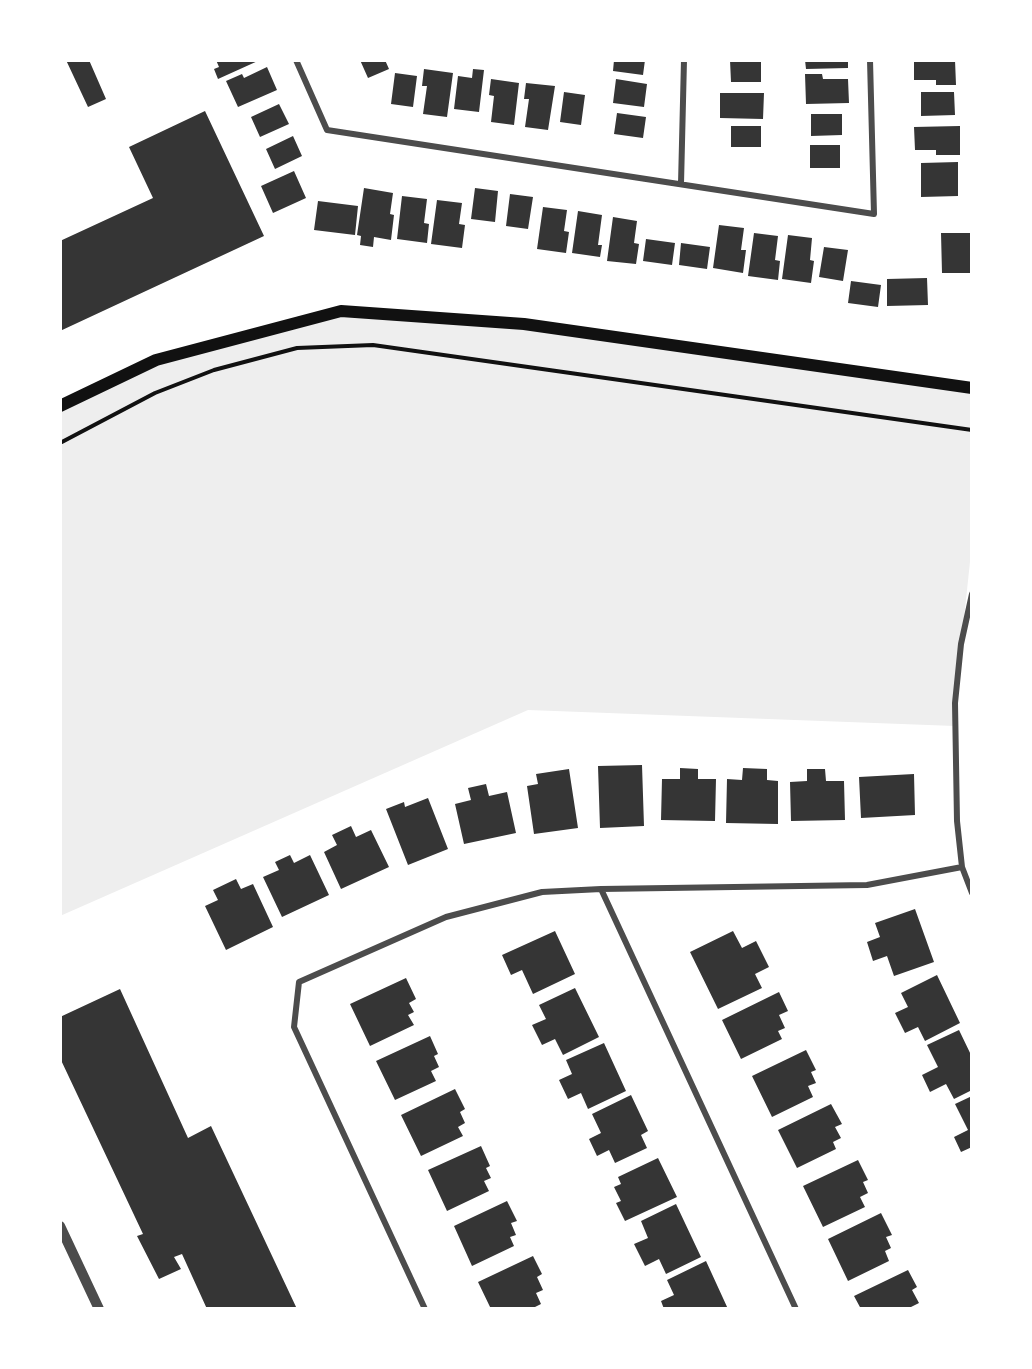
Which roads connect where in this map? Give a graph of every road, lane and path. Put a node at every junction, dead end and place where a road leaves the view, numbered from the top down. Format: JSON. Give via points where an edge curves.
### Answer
{"nodes":[{"id":1,"x":296,"y":60,"type":"edge"},
{"id":2,"x":684,"y":60,"type":"edge"},
{"id":3,"x":870,"y":60,"type":"edge"},
{"id":4,"x":681,"y":184,"type":"junction"},
{"id":5,"x":972,"y":388,"type":"edge"},
{"id":6,"x":60,"y":406,"type":"edge"},
{"id":7,"x":972,"y":430,"type":"edge"},
{"id":8,"x":60,"y":443,"type":"edge"},
{"id":9,"x":972,"y":594,"type":"edge"},
{"id":10,"x":962,"y":867,"type":"junction"},
{"id":11,"x":601,"y":889,"type":"junction"},
{"id":12,"x":972,"y":893,"type":"edge"},
{"id":13,"x":60,"y":1226,"type":"edge"},
{"id":14,"x":99,"y":1309,"type":"edge"},
{"id":15,"x":425,"y":1309,"type":"edge"},
{"id":16,"x":796,"y":1309,"type":"edge"}],
"edges":[{"from":1,"to":4,"type":"street","via":[[327,130]]},
{"from":2,"to":4,"type":"street"},
{"from":3,"to":4,"type":"street","via":[[874,214]]},
{"from":5,"to":6,"type":"main road","via":[[524,324],[341,311],[156,360]]},
{"from":7,"to":8,"type":"path","via":[[374,345],[297,348],[214,370],[155,393]]},
{"from":9,"to":10,"type":"street","via":[[961,644],[955,703],[957,821]]},
{"from":10,"to":11,"type":"street","via":[[867,885]]},
{"from":10,"to":12,"type":"street"},
{"from":11,"to":15,"type":"street","via":[[542,892],[446,917],[299,982],[294,1027]]},
{"from":11,"to":16,"type":"street"},
{"from":13,"to":14,"type":"street"}]}
